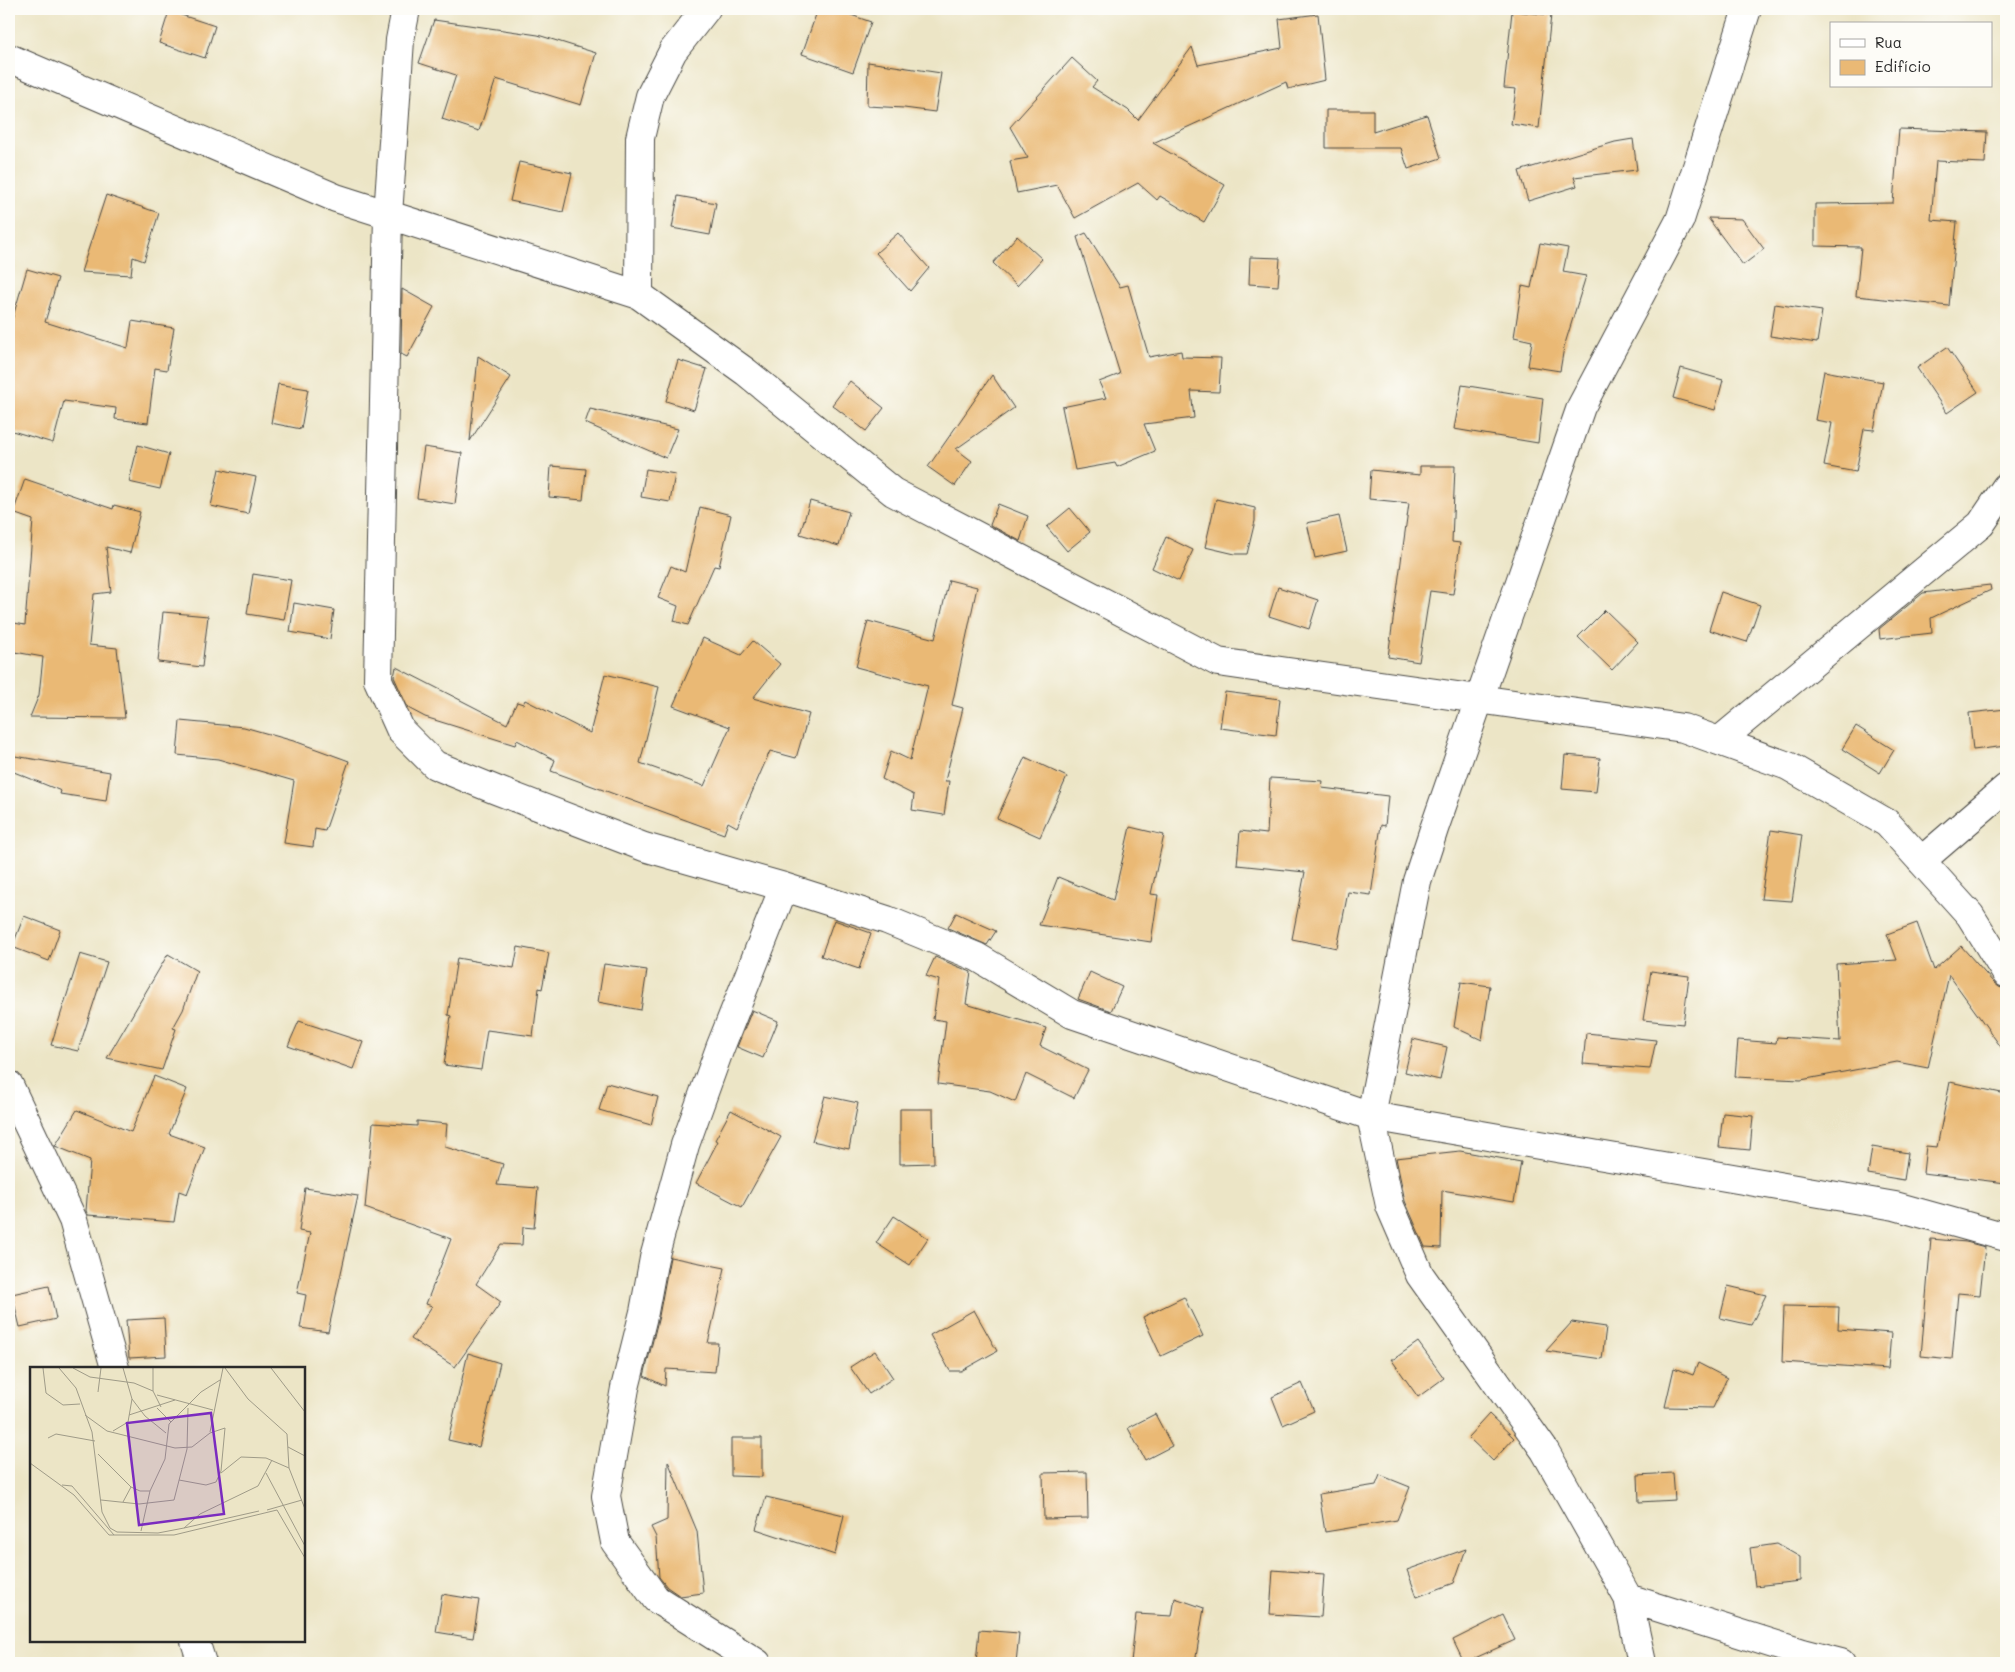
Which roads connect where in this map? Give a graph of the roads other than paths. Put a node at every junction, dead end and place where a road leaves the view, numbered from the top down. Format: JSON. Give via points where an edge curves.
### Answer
{"nodes":[{"id":1,"x":406,"y":9,"type":"edge"},
{"id":2,"x":706,"y":9,"type":"edge"},
{"id":3,"x":1747,"y":9,"type":"edge"},
{"id":4,"x":9,"y":58,"type":"edge"},
{"id":5,"x":388,"y":215,"type":"junction"},
{"id":6,"x":639,"y":295,"type":"junction"},
{"id":7,"x":2006,"y":487,"type":"edge"},
{"id":8,"x":1480,"y":699,"type":"junction"},
{"id":9,"x":1718,"y":741,"type":"junction"},
{"id":10,"x":2006,"y":788,"type":"edge"},
{"id":11,"x":1921,"y":861,"type":"junction"},
{"id":12,"x":784,"y":887,"type":"junction"},
{"id":13,"x":2006,"y":973,"type":"edge"},
{"id":14,"x":9,"y":1085,"type":"edge"},
{"id":15,"x":1371,"y":1116,"type":"junction"},
{"id":16,"x":2006,"y":1237,"type":"edge"},
{"id":17,"x":115,"y":1367,"type":"edge"},
{"id":18,"x":1628,"y":1598,"type":"junction"},
{"id":19,"x":195,"y":1642,"type":"edge"},
{"id":20,"x":202,"y":1663,"type":"edge"},
{"id":21,"x":757,"y":1663,"type":"edge"},
{"id":22,"x":1642,"y":1663,"type":"edge"},
{"id":23,"x":1841,"y":1663,"type":"edge"}],
"edges":[{"from":1,"to":5,"type":"street","via":[[400,40]]},
{"from":2,"to":6,"type":"street","via":[[673,51],[650,96],[640,138]]},
{"from":3,"to":8,"type":"street","via":[[1680,220],[1581,407]]},
{"from":4,"to":5,"type":"street","via":[[336,198]]},
{"from":5,"to":6,"type":"street"},
{"from":5,"to":12,"type":"street","via":[[378,680],[402,731],[435,765],[496,790],[644,847]]},
{"from":6,"to":8,"type":"street","via":[[746,372],[893,492],[1218,662]]},
{"from":7,"to":9,"type":"street","via":[[1980,524]]},
{"from":8,"to":9,"type":"street","via":[[1683,728]]},
{"from":8,"to":15,"type":"street","via":[[1417,881]]},
{"from":9,"to":11,"type":"street","via":[[1788,766],[1887,822]]},
{"from":10,"to":11,"type":"street"},
{"from":11,"to":13,"type":"street","via":[[1970,915]]},
{"from":12,"to":15,"type":"street","via":[[887,920],[976,957],[1072,1014]]},
{"from":12,"to":21,"type":"street","via":[[685,1145],[654,1258],[625,1388],[606,1496],[615,1542],[656,1599]]},
{"from":14,"to":17,"type":"street","via":[[74,1220]]},
{"from":15,"to":16,"type":"street","via":[[1895,1206]]},
{"from":15,"to":18,"type":"street","via":[[1390,1206],[1420,1275],[1545,1451]]},
{"from":18,"to":22,"type":"street"},
{"from":18,"to":23,"type":"street"},
{"from":19,"to":20,"type":"street"}]}
